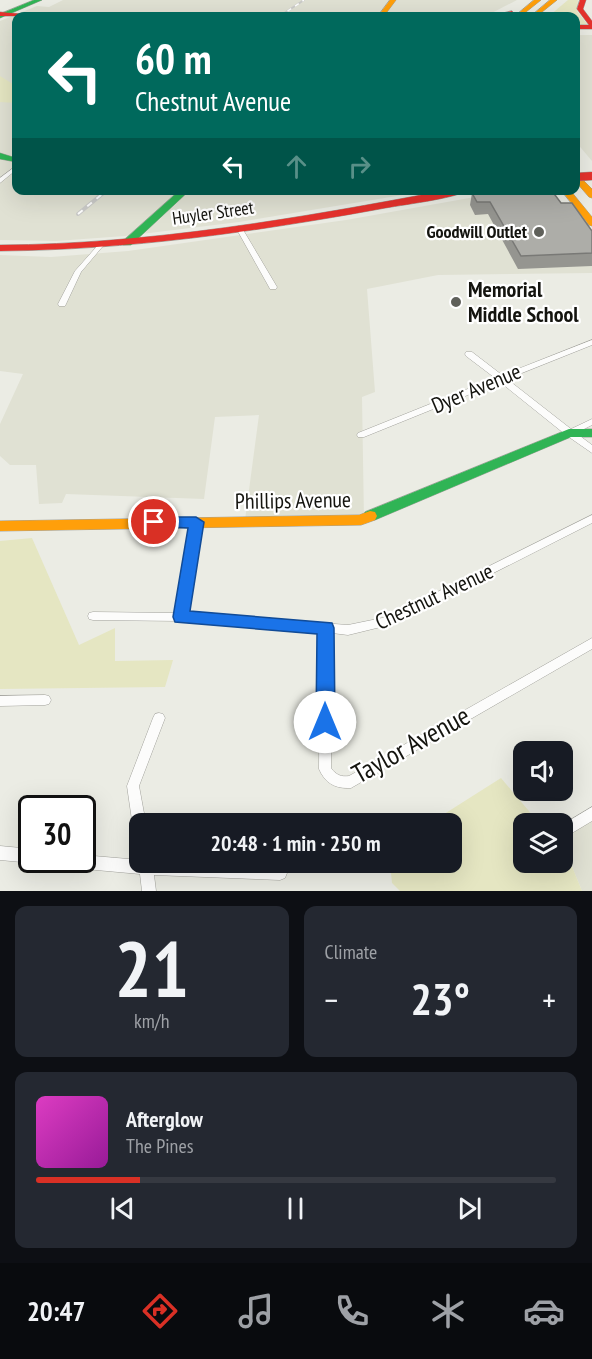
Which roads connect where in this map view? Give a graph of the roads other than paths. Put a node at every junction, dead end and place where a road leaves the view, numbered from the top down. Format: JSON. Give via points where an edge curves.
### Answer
{"nodes":[{"id":1,"x":29,"y":0,"type":"edge"},
{"id":2,"x":39,"y":0,"type":"edge"},
{"id":3,"x":538,"y":0,"type":"edge"},
{"id":4,"x":544,"y":0,"type":"edge"},
{"id":5,"x":554,"y":0,"type":"edge"},
{"id":6,"x":583,"y":0,"type":"edge"},
{"id":7,"x":6,"y":12,"type":"edge"},
{"id":8,"x":522,"y":12,"type":"edge"},
{"id":9,"x":523,"y":12,"type":"edge"},
{"id":10,"x":539,"y":12,"type":"edge"},
{"id":11,"x":592,"y":28,"type":"edge"},
{"id":12,"x":580,"y":164,"type":"edge"},
{"id":13,"x":12,"y":171,"type":"edge"},
{"id":14,"x":592,"y":177,"type":"edge"},
{"id":15,"x":0,"y":181,"type":"edge"},
{"id":16,"x":580,"y":182,"type":"edge"},
{"id":17,"x":580,"y":192,"type":"edge"},
{"id":18,"x":180,"y":195,"type":"edge"},
{"id":19,"x":435,"y":195,"type":"edge"},
{"id":20,"x":569,"y":195,"type":"edge"},
{"id":21,"x":592,"y":195,"type":"edge"},
{"id":22,"x":592,"y":206,"type":"edge"},
{"id":23,"x":592,"y":223,"type":"edge"},
{"id":24,"x":239,"y":228,"type":"junction"},
{"id":25,"x":127,"y":243,"type":"junction"},
{"id":26,"x":100,"y":246,"type":"junction"},
{"id":27,"x":0,"y":248,"type":"edge"},
{"id":28,"x":273,"y":287,"type":"dead end"},
{"id":29,"x":62,"y":304,"type":"dead end"},
{"id":30,"x":592,"y":343,"type":"edge"},
{"id":31,"x":469,"y":354,"type":"dead end"},
{"id":32,"x":502,"y":380,"type":"junction"},
{"id":33,"x":592,"y":422,"type":"edge"},
{"id":34,"x":569,"y":433,"type":"junction"},
{"id":35,"x":592,"y":433,"type":"edge"},
{"id":36,"x":361,"y":435,"type":"dead end"},
{"id":37,"x":592,"y":450,"type":"edge"},
{"id":38,"x":592,"y":519,"type":"edge"},
{"id":39,"x":196,"y":522,"type":"junction"},
{"id":40,"x":0,"y":526,"type":"edge"},
{"id":41,"x":93,"y":616,"type":"dead end"},
{"id":42,"x":181,"y":617,"type":"junction"},
{"id":43,"x":326,"y":628,"type":"junction"},
{"id":44,"x":592,"y":643,"type":"edge"},
{"id":45,"x":0,"y":700,"type":"edge"},
{"id":46,"x":45,"y":700,"type":"dead end"},
{"id":47,"x":159,"y":718,"type":"dead end"},
{"id":48,"x":138,"y":813,"type":"edge"},
{"id":49,"x":592,"y":813,"type":"edge"},
{"id":50,"x":573,"y":826,"type":"edge"},
{"id":51,"x":0,"y":853,"type":"edge"},
{"id":52,"x":18,"y":855,"type":"edge"},
{"id":53,"x":96,"y":862,"type":"edge"},
{"id":54,"x":129,"y":865,"type":"edge"},
{"id":55,"x":147,"y":873,"type":"edge"},
{"id":56,"x":149,"y":891,"type":"edge"}],
"edges":[{"from":1,"to":7,"type":"main road"},
{"from":2,"to":7,"type":"main road"},
{"from":3,"to":8,"type":"main road"},
{"from":4,"to":9,"type":"main road"},
{"from":5,"to":10,"type":"main road"},
{"from":6,"to":11,"type":"main road","via":[[580,9]]},
{"from":12,"to":14,"type":"main road"},
{"from":13,"to":15,"type":"street"},
{"from":16,"to":21,"type":"main road"},
{"from":17,"to":22,"type":"main road"},
{"from":18,"to":25,"type":"main road"},
{"from":19,"to":24,"type":"main road","name":"Huyler Street"},
{"from":20,"to":23,"type":"main road"},
{"from":24,"to":25,"type":"main road","name":"Huyler Street"},
{"from":24,"to":28,"type":"street"},
{"from":25,"to":26,"type":"main road","name":"Huyler Street"},
{"from":26,"to":27,"type":"main road","name":"Huyler Street"},
{"from":26,"to":29,"type":"street","via":[[78,271]]},
{"from":30,"to":32,"type":"street","name":"Dyer Avenue"},
{"from":31,"to":32,"type":"street"},
{"from":32,"to":34,"type":"street"},
{"from":32,"to":36,"type":"street","name":"Dyer Avenue"},
{"from":33,"to":34,"type":"street","name":"Phillips Avenue"},
{"from":34,"to":35,"type":"main road","name":"Phillips Avenue"},
{"from":34,"to":37,"type":"street"},
{"from":34,"to":39,"type":"main road","name":"Phillips Avenue","via":[[372,517]]},
{"from":38,"to":43,"type":"street","name":"Chestnut Avenue","via":[[389,621],[360,629]]},
{"from":39,"to":40,"type":"main road","name":"Phillips Avenue"},
{"from":39,"to":42,"type":"street"},
{"from":41,"to":42,"type":"street","name":"Chestnut Avenue"},
{"from":42,"to":43,"type":"street","name":"Chestnut Avenue"},
{"from":43,"to":44,"type":"street","name":"Taylor Avenue","via":[[325,770],[329,777],[343,783],[351,782]]},
{"from":45,"to":46,"type":"street"},
{"from":47,"to":48,"type":"street","via":[[133,786]]},
{"from":49,"to":50,"type":"street"},
{"from":51,"to":52,"type":"street"},
{"from":53,"to":54,"type":"street"},
{"from":55,"to":56,"type":"street"}]}
